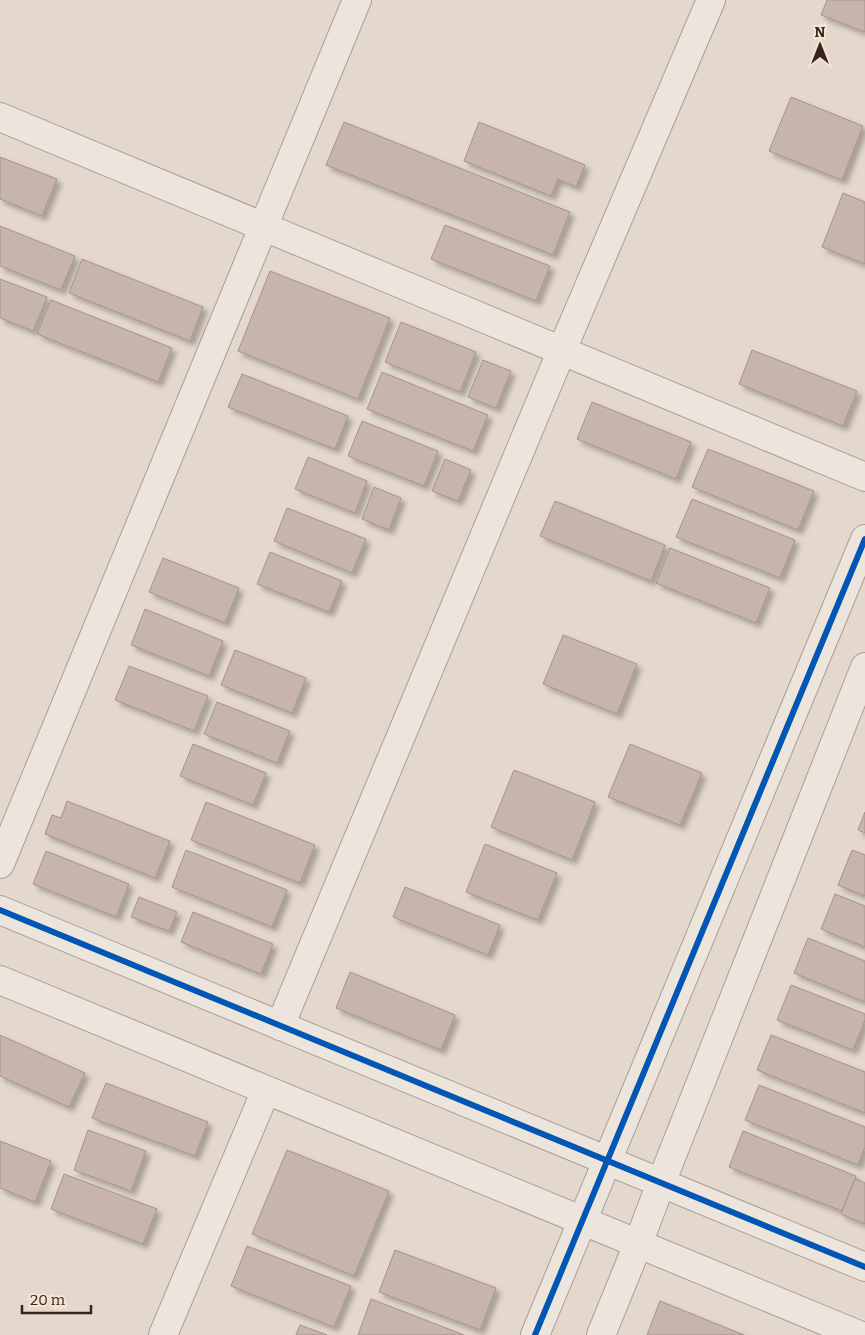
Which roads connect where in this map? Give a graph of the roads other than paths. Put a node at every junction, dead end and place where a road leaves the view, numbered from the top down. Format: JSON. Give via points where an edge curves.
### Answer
{"nodes":[{"id":1,"x":357,"y":0,"type":"edge"},
{"id":2,"x":711,"y":0,"type":"edge"},
{"id":3,"x":0,"y":117,"type":"edge"},
{"id":4,"x":262,"y":227,"type":"junction"},
{"id":5,"x":562,"y":350,"type":"junction"},
{"id":6,"x":865,"y":477,"type":"edge"},
{"id":7,"x":865,"y":539,"type":"edge"},
{"id":8,"x":865,"y":667,"type":"edge"},
{"id":9,"x":0,"y":864,"type":"edge"},
{"id":10,"x":0,"y":910,"type":"edge"},
{"id":11,"x":0,"y":980,"type":"edge"},
{"id":12,"x":280,"y":1026,"type":"junction"},
{"id":13,"x":266,"y":1090,"type":"junction"},
{"id":14,"x":608,"y":1161,"type":"junction"},
{"id":15,"x":661,"y":1183,"type":"junction"},
{"id":16,"x":583,"y":1221,"type":"junction"},
{"id":17,"x":638,"y":1244,"type":"junction"},
{"id":18,"x":865,"y":1267,"type":"edge"},
{"id":19,"x":163,"y":1335,"type":"edge"},
{"id":20,"x":535,"y":1335,"type":"edge"},
{"id":21,"x":601,"y":1335,"type":"edge"},
{"id":22,"x":859,"y":1335,"type":"edge"}],
"edges":[{"from":1,"to":4,"type":"street"},
{"from":2,"to":5,"type":"street"},
{"from":3,"to":4,"type":"street"},
{"from":4,"to":5,"type":"street"},
{"from":4,"to":9,"type":"street"},
{"from":5,"to":6,"type":"street"},
{"from":5,"to":12,"type":"street"},
{"from":7,"to":14,"type":"street"},
{"from":8,"to":15,"type":"street"},
{"from":10,"to":12,"type":"street"},
{"from":11,"to":13,"type":"street"},
{"from":12,"to":14,"type":"street"},
{"from":13,"to":16,"type":"street"},
{"from":13,"to":19,"type":"street"},
{"from":14,"to":15,"type":"street"},
{"from":14,"to":16,"type":"street"},
{"from":15,"to":17,"type":"street"},
{"from":15,"to":18,"type":"street"},
{"from":16,"to":17,"type":"street"},
{"from":16,"to":20,"type":"street"},
{"from":17,"to":21,"type":"street"},
{"from":17,"to":22,"type":"street"}]}
